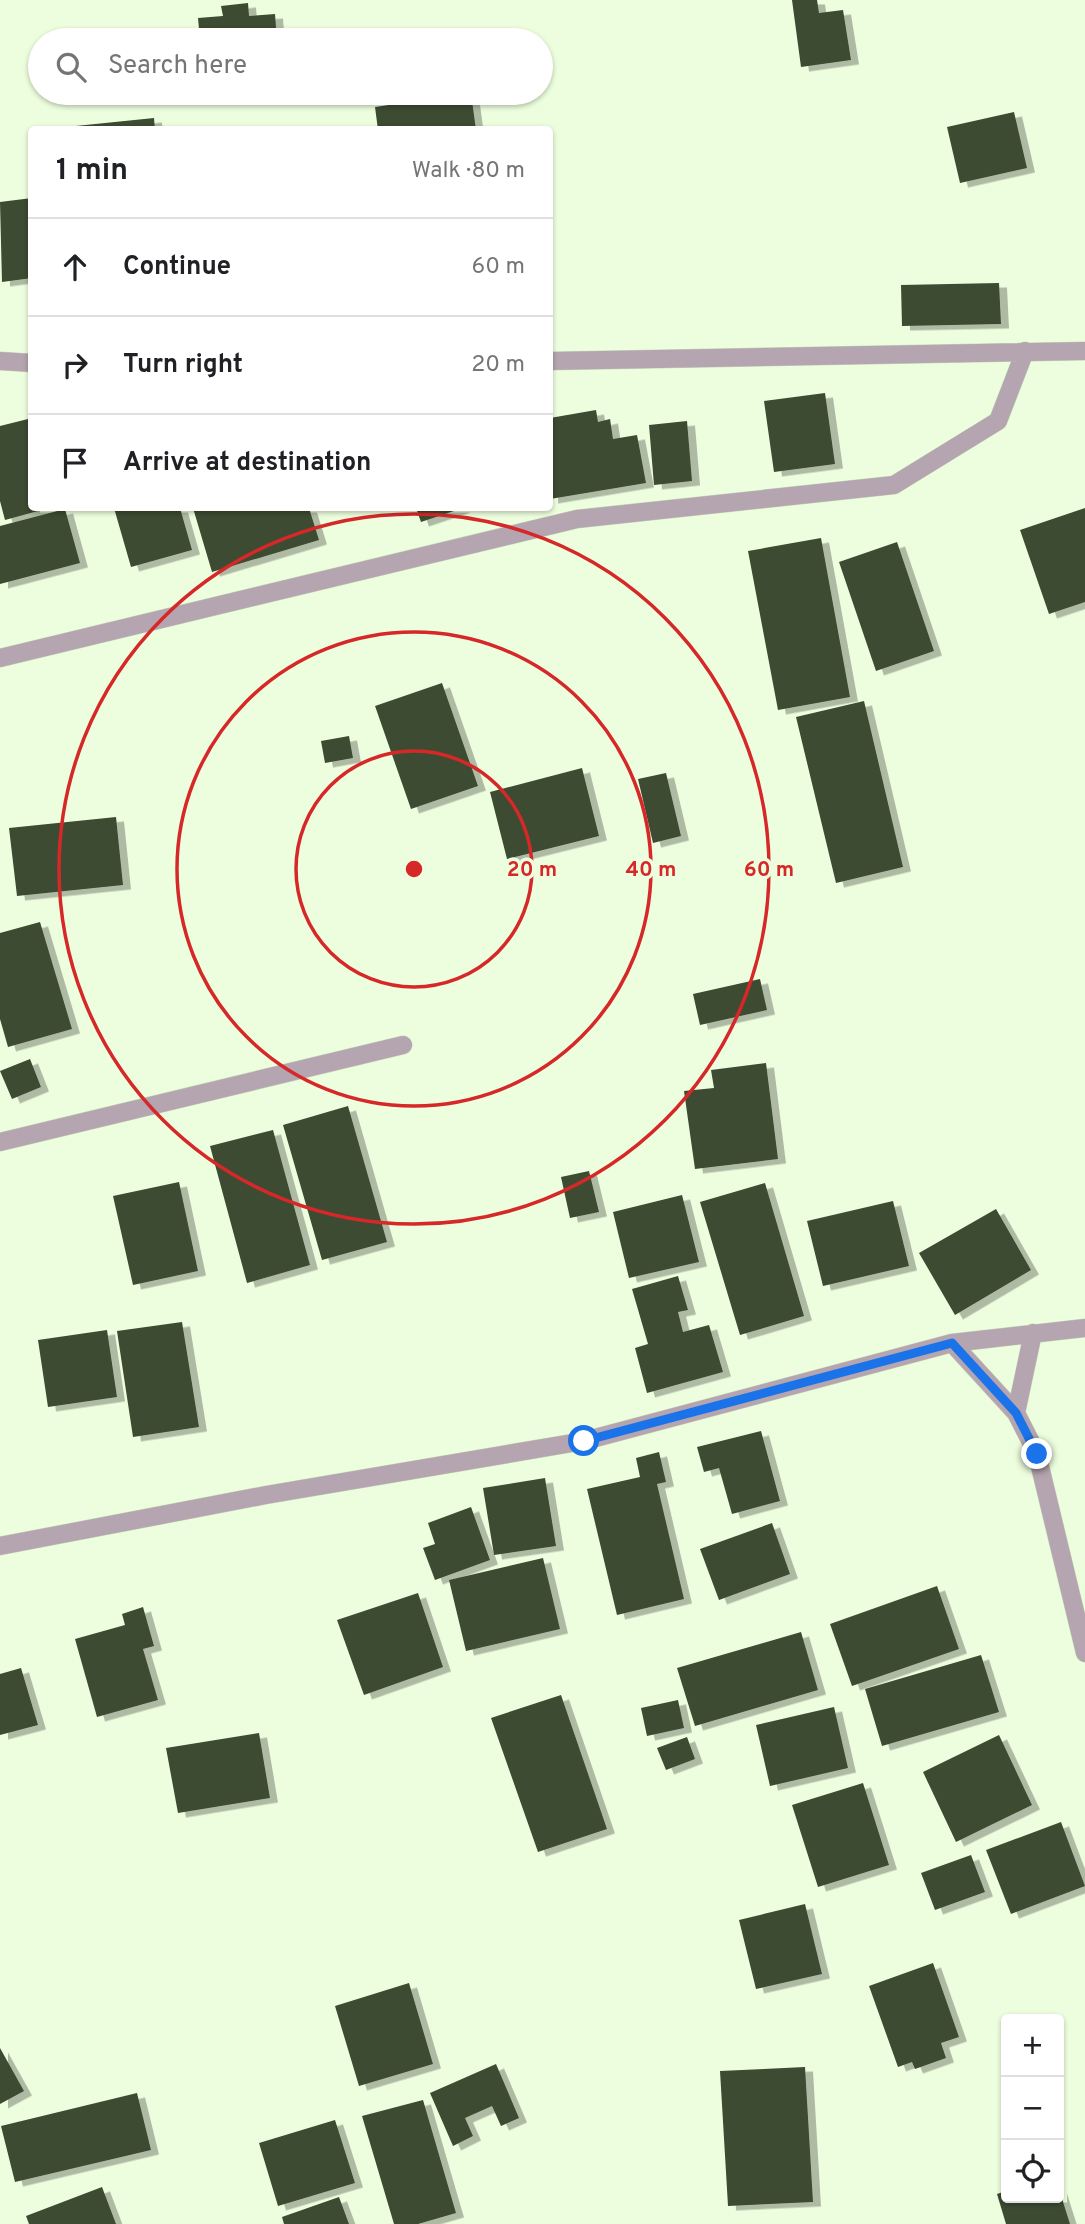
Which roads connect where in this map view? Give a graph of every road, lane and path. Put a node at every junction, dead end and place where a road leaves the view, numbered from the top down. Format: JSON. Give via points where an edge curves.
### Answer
{"nodes":[{"id":1,"x":1025,"y":351,"type":"junction"},
{"id":2,"x":1085,"y":351,"type":"edge"},
{"id":3,"x":0,"y":361,"type":"edge"},
{"id":4,"x":553,"y":361,"type":"edge"},
{"id":5,"x":28,"y":363,"type":"edge"},
{"id":6,"x":0,"y":658,"type":"edge"},
{"id":7,"x":403,"y":1045,"type":"dead end"},
{"id":8,"x":0,"y":1142,"type":"edge"},
{"id":9,"x":1085,"y":1328,"type":"edge"},
{"id":10,"x":1032,"y":1334,"type":"junction"},
{"id":11,"x":952,"y":1343,"type":"junction"},
{"id":12,"x":1016,"y":1413,"type":"junction"},
{"id":13,"x":0,"y":1546,"type":"edge"},
{"id":14,"x":1085,"y":1653,"type":"edge"}],
"edges":[{"from":1,"to":2,"type":"street"},
{"from":1,"to":4,"type":"street"},
{"from":1,"to":6,"type":"street","via":[[998,421],[894,485],[577,519]]},
{"from":3,"to":5,"type":"street"},
{"from":7,"to":8,"type":"street"},
{"from":9,"to":10,"type":"street"},
{"from":10,"to":11,"type":"street"},
{"from":10,"to":12,"type":"street"},
{"from":11,"to":12,"type":"street"},
{"from":11,"to":13,"type":"street","via":[[584,1441],[266,1494]]},
{"from":12,"to":14,"type":"street","via":[[1037,1454]]}]}
